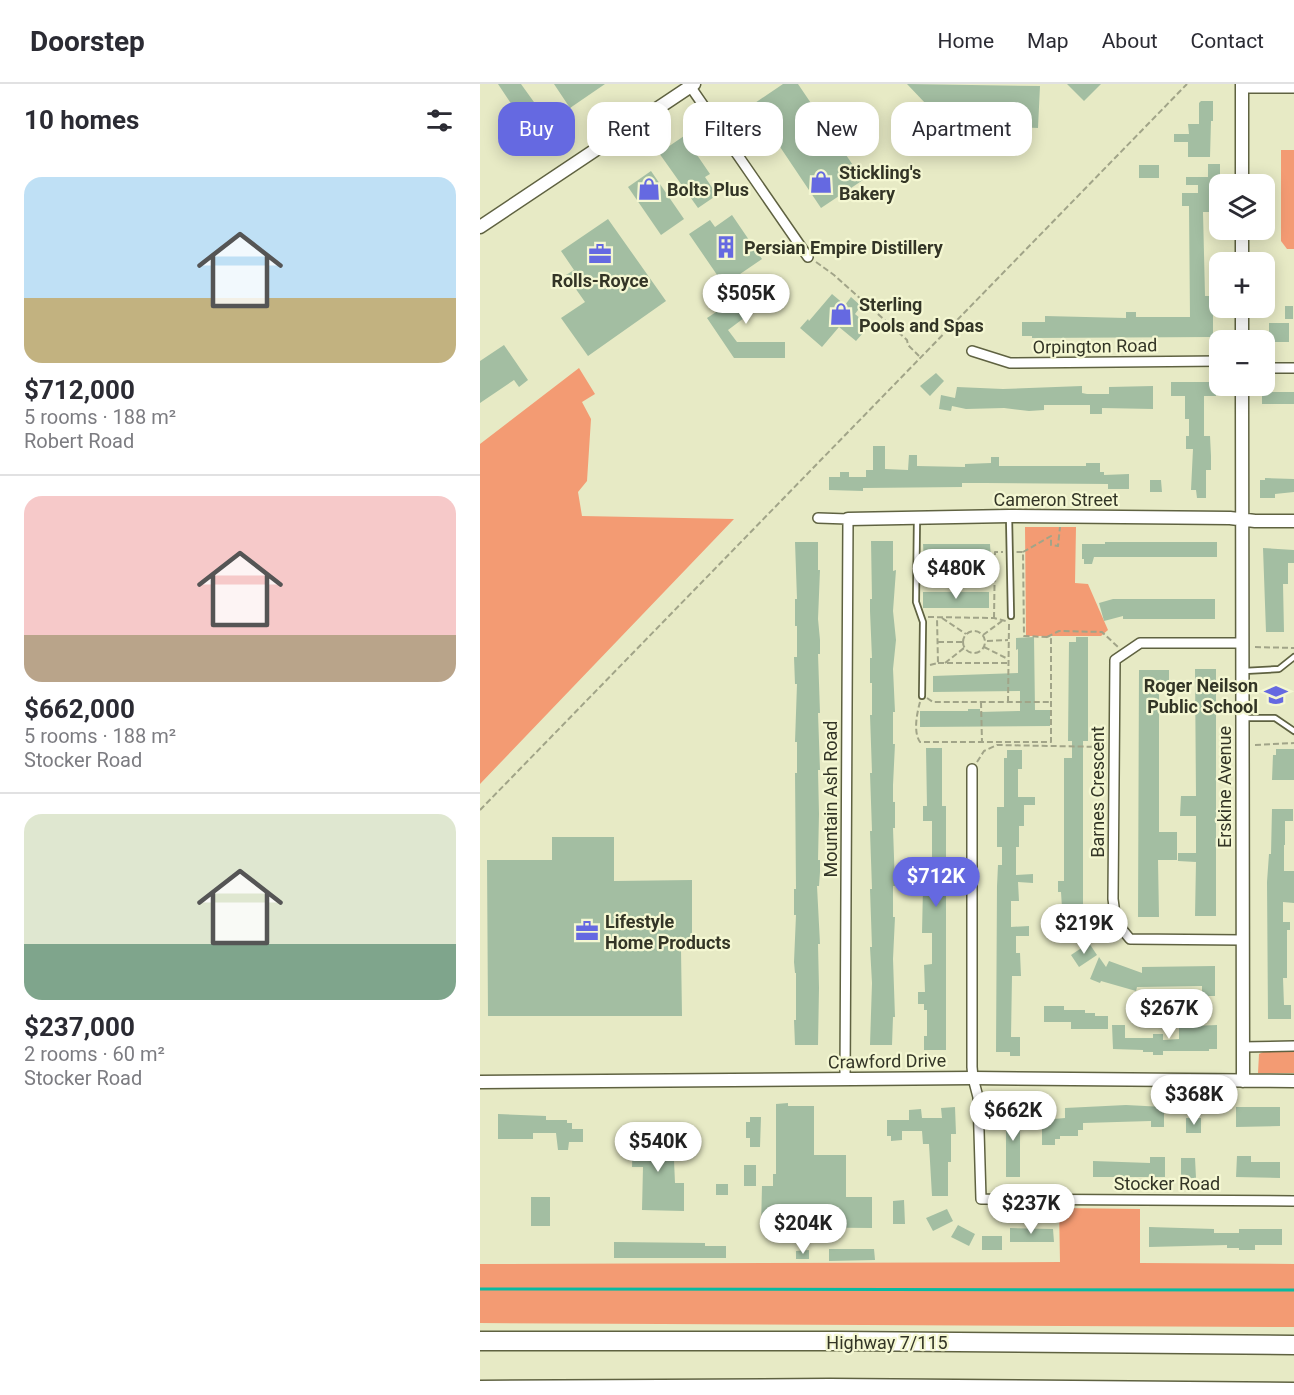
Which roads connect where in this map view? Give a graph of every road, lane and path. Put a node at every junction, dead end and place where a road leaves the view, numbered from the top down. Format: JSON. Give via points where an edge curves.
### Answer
{"nodes":[{"id":1,"x":1187,"y":84,"type":"edge"},
{"id":2,"x":692,"y":85,"type":"edge"},
{"id":3,"x":1242,"y":86,"type":"edge"},
{"id":4,"x":1294,"y":88,"type":"edge"},
{"id":5,"x":1242,"y":174,"type":"edge"},
{"id":6,"x":480,"y":227,"type":"edge"},
{"id":7,"x":808,"y":257,"type":"joint"},
{"id":8,"x":972,"y":351,"type":"dead end"},
{"id":9,"x":920,"y":356,"type":"junction"},
{"id":10,"x":1209,"y":361,"type":"edge"},
{"id":11,"x":1275,"y":368,"type":"edge"},
{"id":12,"x":1294,"y":368,"type":"edge"},
{"id":13,"x":1242,"y":396,"type":"edge"},
{"id":14,"x":1009,"y":516,"type":"junction"},
{"id":15,"x":1061,"y":517,"type":"junction"},
{"id":16,"x":819,"y":518,"type":"dead end"},
{"id":17,"x":917,"y":518,"type":"junction"},
{"id":18,"x":848,"y":519,"type":"junction"},
{"id":19,"x":1241,"y":520,"type":"junction"},
{"id":20,"x":1294,"y":521,"type":"edge"},
{"id":21,"x":1004,"y":552,"type":"dead end"},
{"id":22,"x":1016,"y":552,"type":"dead end"},
{"id":23,"x":1023,"y":552,"type":"junction"},
{"id":24,"x":921,"y":578,"type":"dead end"},
{"id":25,"x":995,"y":578,"type":"junction"},
{"id":26,"x":924,"y":610,"type":"dead end"},
{"id":27,"x":938,"y":618,"type":"junction"},
{"id":28,"x":942,"y":618,"type":"junction"},
{"id":29,"x":994,"y":618,"type":"junction"},
{"id":30,"x":1010,"y":619,"type":"junction"},
{"id":31,"x":1003,"y":620,"type":"junction"},
{"id":32,"x":1023,"y":620,"type":"junction"},
{"id":33,"x":966,"y":634,"type":"junction"},
{"id":34,"x":983,"y":635,"type":"junction"},
{"id":35,"x":1047,"y":637,"type":"junction"},
{"id":36,"x":987,"y":640,"type":"junction"},
{"id":37,"x":1008,"y":640,"type":"junction"},
{"id":38,"x":938,"y":642,"type":"junction"},
{"id":39,"x":962,"y":642,"type":"junction"},
{"id":40,"x":1242,"y":643,"type":"junction"},
{"id":41,"x":984,"y":646,"type":"junction"},
{"id":42,"x":1255,"y":647,"type":"dead end"},
{"id":43,"x":965,"y":648,"type":"junction"},
{"id":44,"x":1294,"y":648,"type":"edge"},
{"id":45,"x":1125,"y":653,"type":"junction"},
{"id":46,"x":1294,"y":657,"type":"edge"},
{"id":47,"x":1008,"y":659,"type":"junction"},
{"id":48,"x":938,"y":663,"type":"junction"},
{"id":49,"x":945,"y":663,"type":"junction"},
{"id":50,"x":1008,"y":663,"type":"junction"},
{"id":51,"x":930,"y":666,"type":"dead end"},
{"id":52,"x":1242,"y":671,"type":"junction"},
{"id":53,"x":930,"y":689,"type":"dead end"},
{"id":54,"x":922,"y":696,"type":"junction"},
{"id":55,"x":930,"y":700,"type":"junction"},
{"id":56,"x":981,"y":702,"type":"junction"},
{"id":57,"x":1008,"y":702,"type":"junction"},
{"id":58,"x":1052,"y":702,"type":"junction"},
{"id":59,"x":1242,"y":718,"type":"junction"},
{"id":60,"x":1294,"y":731,"type":"edge"},
{"id":61,"x":982,"y":741,"type":"junction"},
{"id":62,"x":1051,"y":742,"type":"junction"},
{"id":63,"x":1294,"y":743,"type":"edge"},
{"id":64,"x":1255,"y":745,"type":"dead end"},
{"id":65,"x":1053,"y":747,"type":"junction"},
{"id":66,"x":1114,"y":748,"type":"junction"},
{"id":67,"x":972,"y":769,"type":"joint"},
{"id":68,"x":480,"y":810,"type":"edge"},
{"id":69,"x":1242,"y":940,"type":"junction"},
{"id":70,"x":1294,"y":1046,"type":"edge"},
{"id":71,"x":1242,"y":1047,"type":"junction"},
{"id":72,"x":973,"y":1078,"type":"junction"},
{"id":73,"x":845,"y":1080,"type":"junction"},
{"id":74,"x":1243,"y":1081,"type":"junction"},
{"id":75,"x":480,"y":1082,"type":"edge"},
{"id":76,"x":1294,"y":1082,"type":"edge"},
{"id":77,"x":1294,"y":1201,"type":"edge"},
{"id":78,"x":480,"y":1341,"type":"edge"},
{"id":79,"x":1294,"y":1345,"type":"edge"},
{"id":80,"x":480,"y":1390,"type":"edge"},
{"id":81,"x":1294,"y":1392,"type":"edge"}],
"edges":[{"from":1,"to":9,"type":"path"},
{"from":2,"to":6,"type":"street"},
{"from":2,"to":7,"type":"street"},
{"from":3,"to":4,"type":"street"},
{"from":3,"to":5,"type":"street"},
{"from":7,"to":9,"type":"path","via":[[907,339]]},
{"from":8,"to":10,"type":"street","name":"Orpington Road","via":[[1010,363]]},
{"from":9,"to":68,"type":"path"},
{"from":11,"to":12,"type":"street"},
{"from":13,"to":19,"type":"street","name":"Erskine Avenue"},
{"from":14,"to":15,"type":"street","name":"Cameron Street"},
{"from":14,"to":17,"type":"street","name":"Cameron Street"},
{"from":14,"to":30,"type":"lane"},
{"from":15,"to":19,"type":"street","name":"Cameron Street"},
{"from":15,"to":23,"type":"path","via":[[1058,546],[1051,545],[1051,536]]},
{"from":16,"to":18,"type":"street","name":"Cameron Street"},
{"from":17,"to":18,"type":"street","name":"Cameron Street"},
{"from":17,"to":54,"type":"lane","via":[[916,602],[923,622]]},
{"from":18,"to":73,"type":"street","name":"Mountain Ash Road"},
{"from":19,"to":20,"type":"street","name":"Cameron Street"},
{"from":19,"to":40,"type":"street","name":"Erskine Avenue"},
{"from":21,"to":25,"type":"path","via":[[995,552]]},
{"from":22,"to":23,"type":"path"},
{"from":23,"to":32,"type":"path"},
{"from":24,"to":25,"type":"path"},
{"from":25,"to":29,"type":"path"},
{"from":26,"to":27,"type":"path","via":[[927,617]]},
{"from":27,"to":28,"type":"path"},
{"from":27,"to":38,"type":"path"},
{"from":28,"to":29,"type":"path"},
{"from":28,"to":33,"type":"path"},
{"from":29,"to":31,"type":"path"},
{"from":30,"to":31,"type":"path"},
{"from":30,"to":32,"type":"path"},
{"from":30,"to":37,"type":"path"},
{"from":31,"to":34,"type":"path"},
{"from":32,"to":35,"type":"path","via":[[1024,636]]},
{"from":33,"to":34,"type":"path","via":[[971,631]]},
{"from":33,"to":39,"type":"path"},
{"from":34,"to":36,"type":"path"},
{"from":35,"to":45,"type":"path","via":[[1059,631],[1102,632]]},
{"from":35,"to":58,"type":"path","via":[[1051,639]]},
{"from":36,"to":37,"type":"path"},
{"from":36,"to":41,"type":"path"},
{"from":37,"to":47,"type":"path"},
{"from":38,"to":39,"type":"path"},
{"from":38,"to":48,"type":"path"},
{"from":39,"to":43,"type":"path"},
{"from":40,"to":45,"type":"street","via":[[1140,643]]},
{"from":40,"to":52,"type":"street","name":"Erskine Avenue"},
{"from":41,"to":43,"type":"path","via":[[973,653]]},
{"from":41,"to":47,"type":"path"},
{"from":42,"to":44,"type":"path"},
{"from":43,"to":49,"type":"path"},
{"from":45,"to":66,"type":"street","name":"Barnes Crescent","via":[[1115,660]]},
{"from":46,"to":52,"type":"lane","via":[[1279,669]]},
{"from":47,"to":50,"type":"path"},
{"from":48,"to":49,"type":"path"},
{"from":48,"to":51,"type":"path"},
{"from":49,"to":50,"type":"path"},
{"from":50,"to":57,"type":"path"},
{"from":52,"to":59,"type":"street","name":"Erskine Avenue"},
{"from":53,"to":55,"type":"path"},
{"from":54,"to":55,"type":"path"},
{"from":54,"to":61,"type":"path","via":[[917,729],[921,742]]},
{"from":55,"to":56,"type":"path"},
{"from":56,"to":57,"type":"path"},
{"from":56,"to":61,"type":"path"},
{"from":57,"to":58,"type":"path"},
{"from":58,"to":62,"type":"path"},
{"from":59,"to":60,"type":"lane","via":[[1275,718]]},
{"from":59,"to":69,"type":"street","name":"Erskine Avenue"},
{"from":61,"to":62,"type":"path"},
{"from":62,"to":65,"type":"path"},
{"from":63,"to":64,"type":"path"},
{"from":65,"to":66,"type":"path"},
{"from":65,"to":67,"type":"path","via":[[997,746],[984,751]]},
{"from":66,"to":69,"type":"street","name":"Barnes Crescent","via":[[1116,922],[1130,939]]},
{"from":67,"to":72,"type":"street"},
{"from":69,"to":71,"type":"street","name":"Erskine Avenue"},
{"from":70,"to":71,"type":"street"},
{"from":71,"to":74,"type":"street","name":"Erskine Avenue"},
{"from":72,"to":73,"type":"street","name":"Crawford Drive"},
{"from":72,"to":74,"type":"street","name":"Crawford Drive"},
{"from":72,"to":77,"type":"street","name":"Stocker Road","via":[[978,1097],[981,1199]]},
{"from":73,"to":75,"type":"street","name":"Crawford Drive"},
{"from":74,"to":76,"type":"street","name":"Crawford Drive"},
{"from":78,"to":79,"type":"highway","name":"Highway 7/115"},
{"from":80,"to":81,"type":"highway"}]}
